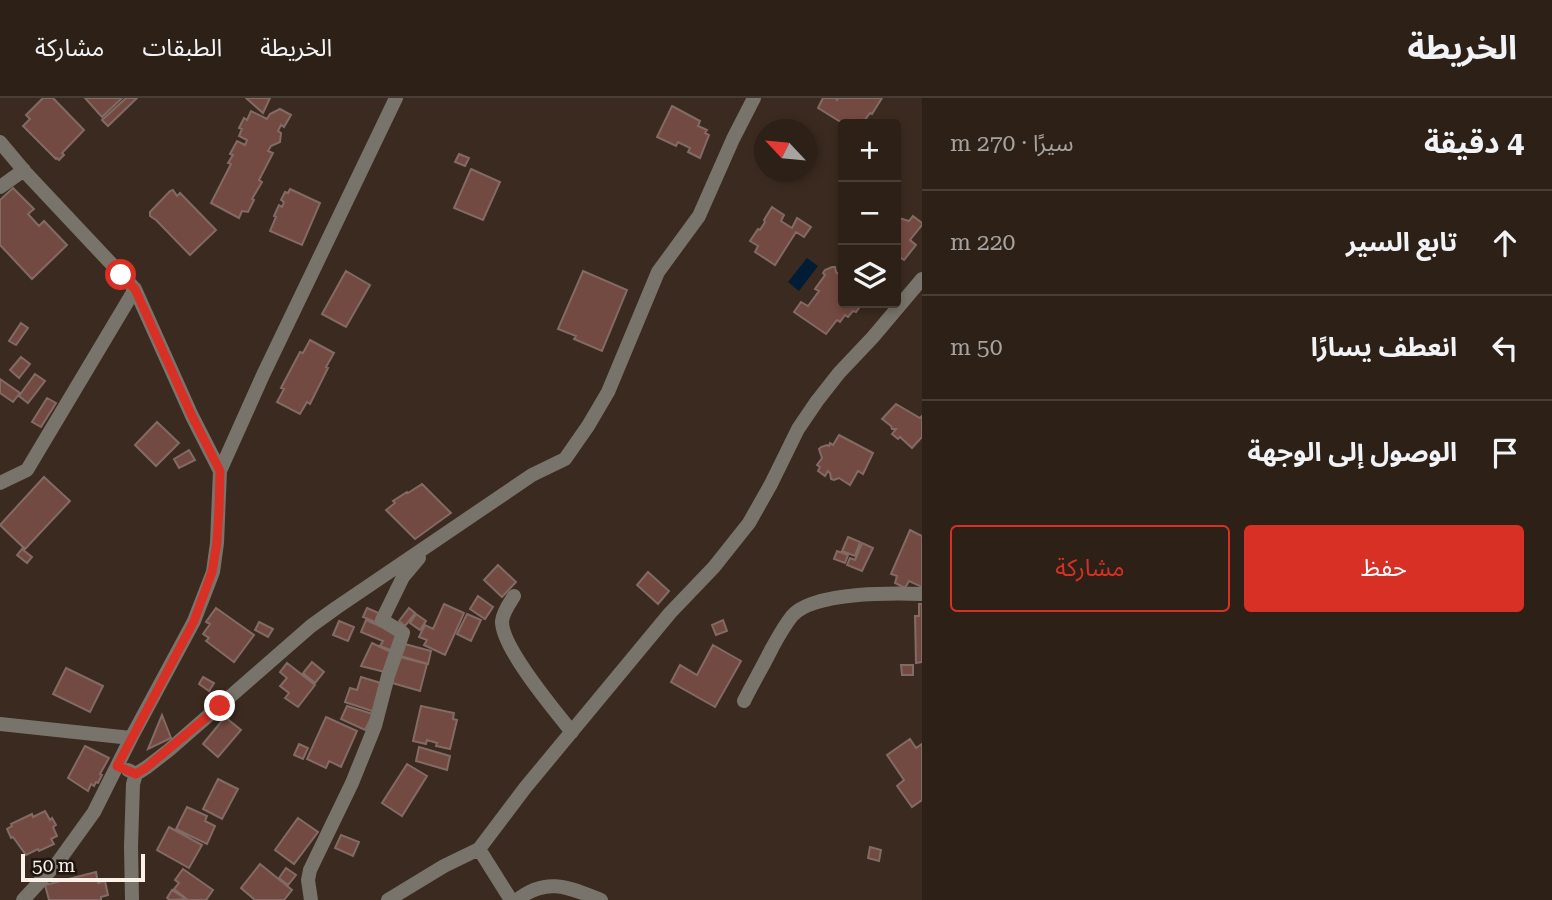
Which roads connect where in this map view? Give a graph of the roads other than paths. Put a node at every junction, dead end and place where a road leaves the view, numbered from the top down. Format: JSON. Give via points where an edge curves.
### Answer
{"nodes":[{"id":1,"x":396,"y":98,"type":"edge"},
{"id":2,"x":754,"y":98,"type":"edge"},
{"id":3,"x":0,"y":142,"type":"edge"},
{"id":4,"x":24,"y":170,"type":"junction"},
{"id":5,"x":0,"y":187,"type":"edge"},
{"id":6,"x":922,"y":279,"type":"edge"},
{"id":7,"x":135,"y":289,"type":"junction"},
{"id":8,"x":220,"y":471,"type":"junction"},
{"id":9,"x":0,"y":483,"type":"edge"},
{"id":10,"x":432,"y":543,"type":"junction"},
{"id":11,"x":922,"y":594,"type":"edge"},
{"id":12,"x":514,"y":596,"type":"dead end"},
{"id":13,"x":744,"y":701,"type":"dead end"},
{"id":14,"x":0,"y":724,"type":"edge"},
{"id":15,"x":572,"y":732,"type":"junction"},
{"id":16,"x":131,"y":738,"type":"junction"},
{"id":17,"x":117,"y":766,"type":"junction"},
{"id":18,"x":136,"y":774,"type":"junction"},
{"id":19,"x":479,"y":849,"type":"junction"},
{"id":20,"x":23,"y":900,"type":"edge"},
{"id":21,"x":132,"y":900,"type":"edge"},
{"id":22,"x":311,"y":900,"type":"edge"},
{"id":23,"x":388,"y":900,"type":"edge"},
{"id":24,"x":511,"y":900,"type":"edge"},
{"id":25,"x":517,"y":900,"type":"edge"},
{"id":26,"x":601,"y":900,"type":"edge"}],
"edges":[{"from":1,"to":8,"type":"street"},
{"from":2,"to":10,"type":"street","via":[[699,216],[658,272],[589,426],[565,459],[533,475]]},
{"from":3,"to":4,"type":"street"},
{"from":4,"to":5,"type":"street"},
{"from":4,"to":7,"type":"street"},
{"from":6,"to":15,"type":"street","via":[[817,401],[750,523]]},
{"from":7,"to":8,"type":"street"},
{"from":7,"to":9,"type":"street","via":[[27,470]]},
{"from":8,"to":16,"type":"street","via":[[212,572],[194,621]]},
{"from":10,"to":18,"type":"street","via":[[311,626]]},
{"from":10,"to":22,"type":"street","via":[[403,577],[382,620],[403,633],[375,726],[310,870]]},
{"from":11,"to":13,"type":"street","via":[[835,598],[802,607],[782,631]]},
{"from":12,"to":15,"type":"street","via":[[502,623],[506,636],[531,681]]},
{"from":14,"to":16,"type":"street"},
{"from":15,"to":19,"type":"street"},
{"from":16,"to":17,"type":"street"},
{"from":17,"to":18,"type":"street"},
{"from":17,"to":20,"type":"street","via":[[94,812]]},
{"from":18,"to":21,"type":"street"},
{"from":19,"to":23,"type":"street"},
{"from":19,"to":24,"type":"street"},
{"from":25,"to":26,"type":"street","via":[[547,885]]}]}
